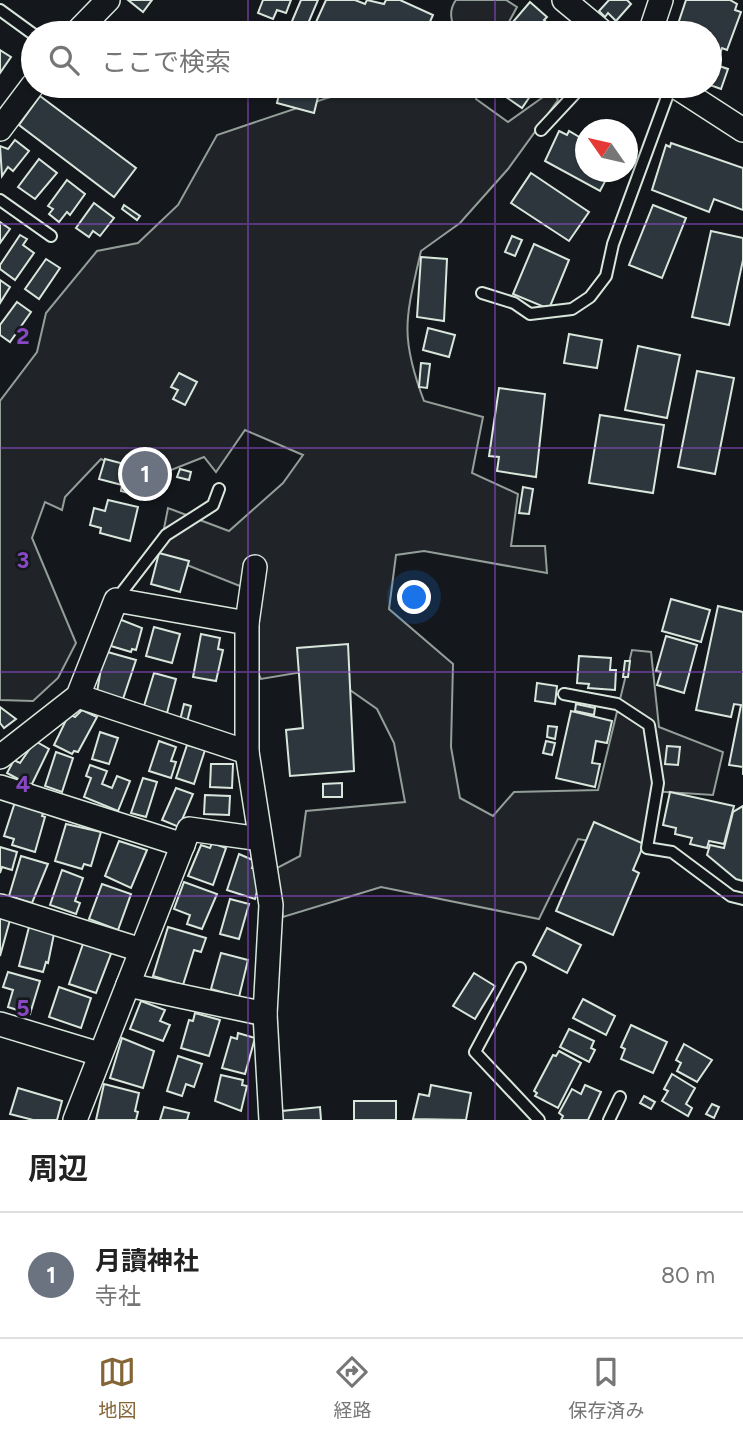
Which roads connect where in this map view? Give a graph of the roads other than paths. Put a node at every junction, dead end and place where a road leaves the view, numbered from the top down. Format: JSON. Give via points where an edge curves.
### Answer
{"nodes":[{"id":1,"x":108,"y":0,"type":"edge"},
{"id":2,"x":564,"y":0,"type":"edge"},
{"id":3,"x":662,"y":0,"type":"edge"},
{"id":4,"x":0,"y":10,"type":"edge"},
{"id":5,"x":88,"y":21,"type":"edge"},
{"id":6,"x":589,"y":21,"type":"edge"},
{"id":7,"x":654,"y":21,"type":"edge"},
{"id":8,"x":21,"y":25,"type":"edge"},
{"id":9,"x":23,"y":98,"type":"edge"},
{"id":10,"x":571,"y":98,"type":"edge"},
{"id":11,"x":668,"y":98,"type":"edge"},
{"id":12,"x":692,"y":98,"type":"edge"},
{"id":13,"x":0,"y":129,"type":"edge"},
{"id":14,"x":541,"y":130,"type":"dead end"},
{"id":15,"x":743,"y":130,"type":"edge"},
{"id":16,"x":0,"y":200,"type":"edge"},
{"id":17,"x":51,"y":236,"type":"dead end"},
{"id":18,"x":482,"y":293,"type":"dead end"},
{"id":19,"x":219,"y":489,"type":"dead end"},
{"id":20,"x":255,"y":567,"type":"dead end"},
{"id":21,"x":116,"y":600,"type":"junction"},
{"id":22,"x":247,"y":623,"type":"junction"},
{"id":23,"x":564,"y":694,"type":"dead end"},
{"id":24,"x":78,"y":696,"type":"junction"},
{"id":25,"x":247,"y":752,"type":"junction"},
{"id":26,"x":0,"y":757,"type":"edge"},
{"id":27,"x":0,"y":787,"type":"edge"},
{"id":28,"x":260,"y":839,"type":"junction"},
{"id":29,"x":183,"y":845,"type":"junction"},
{"id":30,"x":743,"y":899,"type":"edge"},
{"id":31,"x":0,"y":905,"type":"edge"},
{"id":32,"x":141,"y":950,"type":"junction"},
{"id":33,"x":520,"y":968,"type":"dead end"},
{"id":34,"x":128,"y":985,"type":"junction"},
{"id":35,"x":265,"y":1014,"type":"junction"},
{"id":36,"x":0,"y":1024,"type":"edge"},
{"id":37,"x":99,"y":1054,"type":"junction"},
{"id":38,"x":620,"y":1097,"type":"dead end"},
{"id":39,"x":75,"y":1120,"type":"edge"},
{"id":40,"x":271,"y":1120,"type":"edge"},
{"id":41,"x":539,"y":1120,"type":"edge"},
{"id":42,"x":609,"y":1120,"type":"edge"}],
"edges":[{"from":1,"to":5,"type":"street"},
{"from":2,"to":6,"type":"street"},
{"from":3,"to":7,"type":"street"},
{"from":4,"to":8,"type":"lane"},
{"from":9,"to":13,"type":"street"},
{"from":10,"to":14,"type":"lane"},
{"from":11,"to":18,"type":"lane","via":[[613,244],[606,276],[590,297],[572,309],[530,314],[514,303]]},
{"from":12,"to":15,"type":"street"},
{"from":16,"to":17,"type":"lane"},
{"from":19,"to":21,"type":"lane","via":[[214,505],[166,535]]},
{"from":20,"to":22,"type":"street"},
{"from":21,"to":22,"type":"street"},
{"from":21,"to":24,"type":"street"},
{"from":22,"to":25,"type":"street"},
{"from":23,"to":30,"type":"lane","via":[[617,704],[649,725],[658,783],[647,848],[672,852],[731,896]]},
{"from":24,"to":25,"type":"street"},
{"from":24,"to":26,"type":"street"},
{"from":25,"to":28,"type":"street"},
{"from":27,"to":29,"type":"street"},
{"from":28,"to":29,"type":"street","via":[[189,829]]},
{"from":28,"to":35,"type":"street","via":[[271,905]]},
{"from":29,"to":32,"type":"street"},
{"from":31,"to":32,"type":"street"},
{"from":32,"to":34,"type":"street"},
{"from":33,"to":41,"type":"lane","via":[[475,1052]]},
{"from":34,"to":35,"type":"street"},
{"from":34,"to":37,"type":"street"},
{"from":35,"to":40,"type":"street"},
{"from":36,"to":37,"type":"street"},
{"from":37,"to":39,"type":"street"},
{"from":38,"to":42,"type":"lane"}]}
